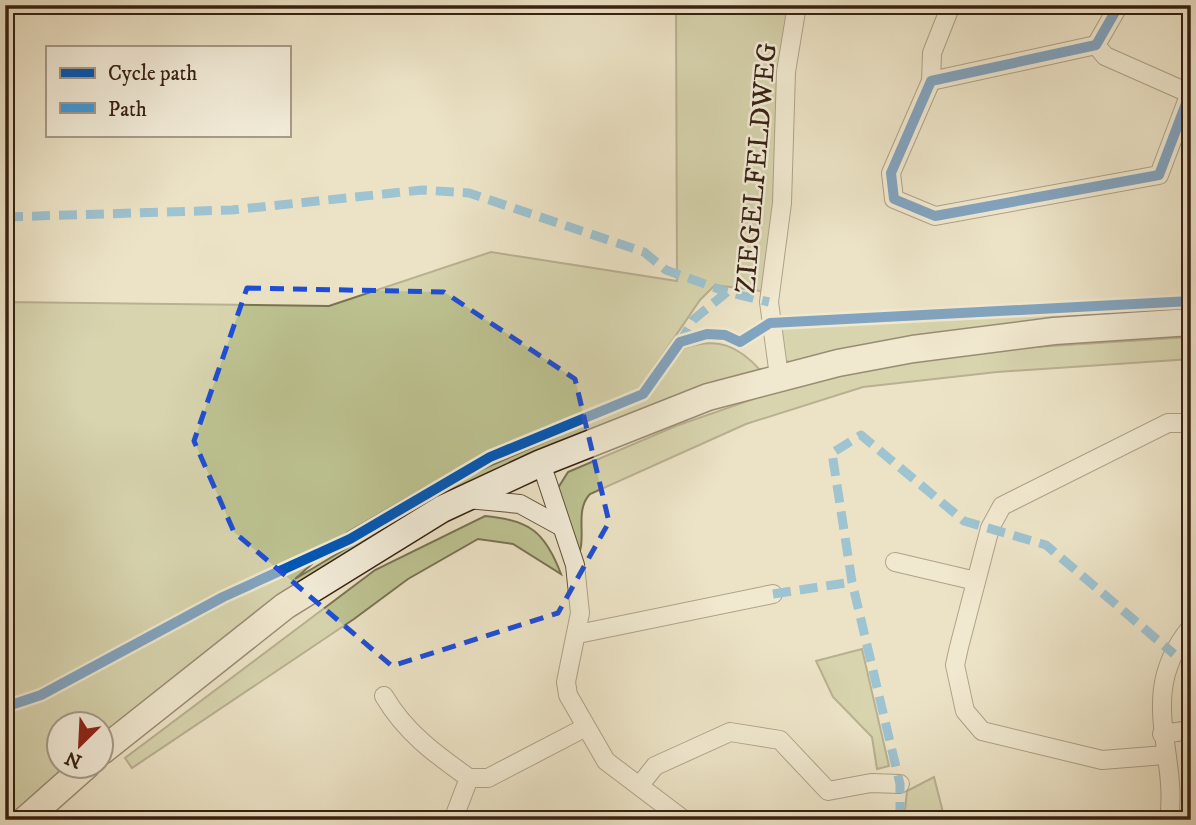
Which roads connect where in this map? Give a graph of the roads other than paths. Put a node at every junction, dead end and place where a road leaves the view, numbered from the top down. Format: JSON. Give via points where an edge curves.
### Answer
{"nodes":[{"id":1,"x":797,"y":5,"type":"edge"},
{"id":2,"x":951,"y":5,"type":"edge"},
{"id":3,"x":1119,"y":5,"type":"edge"},
{"id":4,"x":1096,"y":45,"type":"junction"},
{"id":5,"x":932,"y":80,"type":"junction"},
{"id":6,"x":1191,"y":93,"type":"edge"},
{"id":7,"x":1191,"y":322,"type":"edge"},
{"id":8,"x":779,"y":376,"type":"junction"},
{"id":9,"x":1191,"y":423,"type":"edge"},
{"id":10,"x":541,"y":463,"type":"junction"},
{"id":11,"x":464,"y":498,"type":"junction"},
{"id":12,"x":562,"y":527,"type":"junction"},
{"id":13,"x":895,"y":562,"type":"dead end"},
{"id":14,"x":976,"y":581,"type":"junction"},
{"id":15,"x":774,"y":594,"type":"dead end"},
{"id":16,"x":1191,"y":627,"type":"edge"},
{"id":17,"x":578,"y":634,"type":"junction"},
{"id":18,"x":384,"y":696,"type":"dead end"},
{"id":19,"x":584,"y":728,"type":"junction"},
{"id":20,"x":1191,"y":730,"type":"edge"},
{"id":21,"x":1162,"y":734,"type":"junction"},
{"id":22,"x":756,"y":738,"type":"junction"},
{"id":23,"x":116,"y":740,"type":"edge"},
{"id":24,"x":742,"y":751,"type":"dead end"},
{"id":25,"x":1165,"y":755,"type":"junction"},
{"id":26,"x":469,"y":778,"type":"junction"},
{"id":27,"x":69,"y":780,"type":"edge"},
{"id":28,"x":900,"y":784,"type":"dead end"},
{"id":29,"x":640,"y":785,"type":"junction"},
{"id":30,"x":25,"y":820,"type":"edge"},
{"id":31,"x":453,"y":820,"type":"edge"},
{"id":32,"x":684,"y":820,"type":"edge"},
{"id":33,"x":1169,"y":820,"type":"edge"}],
"edges":[{"from":1,"to":8,"type":"street","name":"ZIEGELFELDWEG","via":[[786,72],[782,203],[769,302]]},
{"from":2,"to":5,"type":"street","via":[[932,52]]},
{"from":3,"to":4,"type":"street"},
{"from":4,"to":5,"type":"street"},
{"from":4,"to":6,"type":"street","via":[[1105,55]]},
{"from":5,"to":6,"type":"street","via":[[891,173],[894,199],[935,216],[1159,175]]},
{"from":7,"to":8,"type":"main road","via":[[1054,331],[913,349]]},
{"from":8,"to":10,"type":"main road","via":[[708,397]]},
{"from":9,"to":14,"type":"street","via":[[1168,424],[1002,506],[990,528]]},
{"from":10,"to":11,"type":"main road"},
{"from":10,"to":12,"type":"street"},
{"from":11,"to":12,"type":"street","via":[[520,504]]},
{"from":11,"to":23,"type":"main road","via":[[285,606]]},
{"from":12,"to":17,"type":"street","via":[[575,565]]},
{"from":13,"to":14,"type":"street"},
{"from":14,"to":25,"type":"street","via":[[955,665],[965,711],[982,731],[1101,760]]},
{"from":15,"to":17,"type":"street"},
{"from":16,"to":21,"type":"street","via":[[1166,675],[1160,707]]},
{"from":17,"to":19,"type":"street","via":[[566,682]]},
{"from":18,"to":26,"type":"street","via":[[400,722]]},
{"from":19,"to":26,"type":"street","via":[[488,778]]},
{"from":19,"to":29,"type":"street","via":[[606,761]]},
{"from":20,"to":21,"type":"street"},
{"from":21,"to":25,"type":"street"},
{"from":22,"to":24,"type":"street"},
{"from":22,"to":28,"type":"street","via":[[780,740],[828,791],[871,783]]},
{"from":22,"to":29,"type":"street","via":[[730,732],[655,766]]},
{"from":25,"to":33,"type":"street"},
{"from":26,"to":31,"type":"street"},
{"from":27,"to":30,"type":"main road"},
{"from":29,"to":32,"type":"street"}]}
